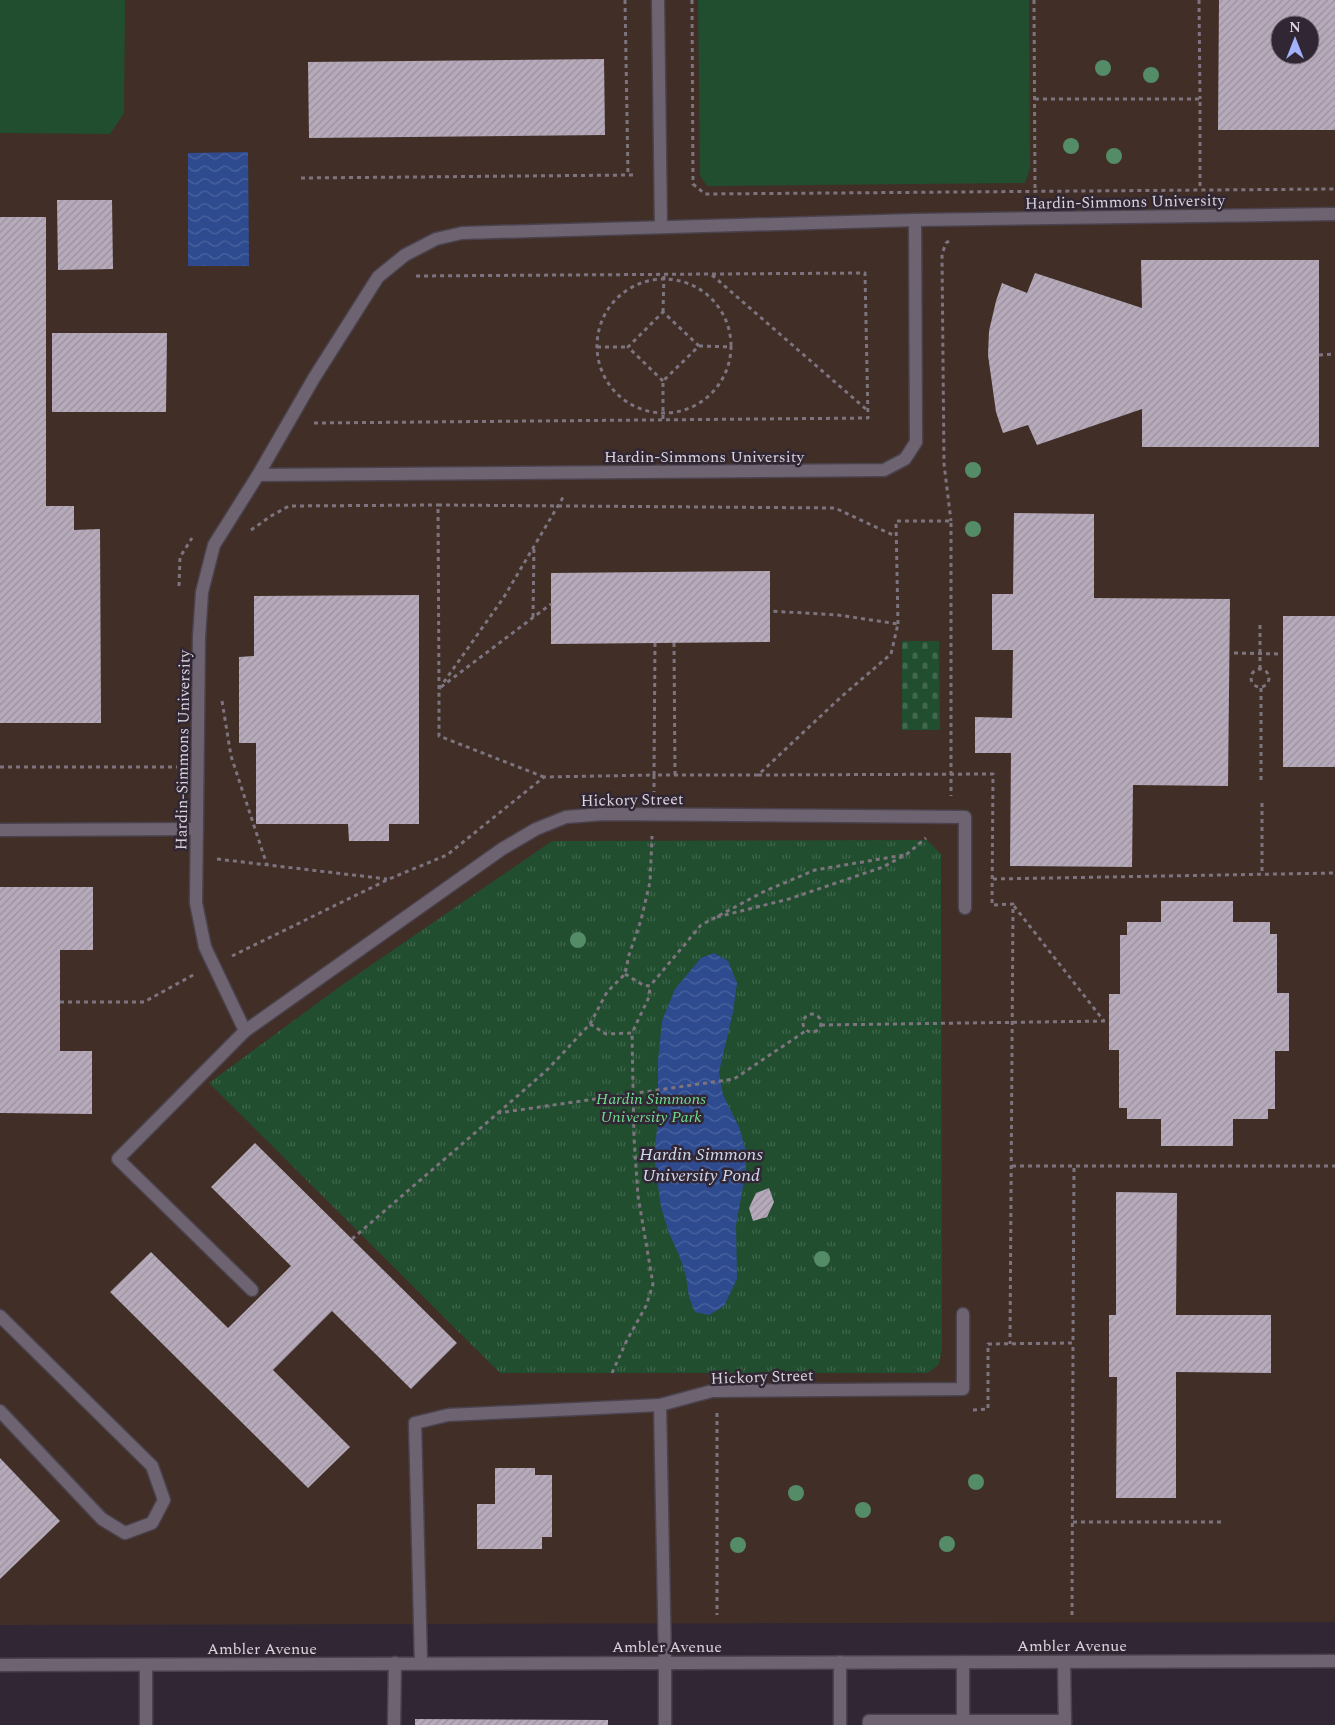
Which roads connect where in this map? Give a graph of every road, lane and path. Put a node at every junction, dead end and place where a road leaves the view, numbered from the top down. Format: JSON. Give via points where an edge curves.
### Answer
{"nodes":[{"id":1,"x":625,"y":0,"type":"edge"},
{"id":2,"x":658,"y":0,"type":"edge"},
{"id":3,"x":692,"y":0,"type":"edge"},
{"id":4,"x":1034,"y":0,"type":"edge"},
{"id":5,"x":1199,"y":0,"type":"edge"},
{"id":6,"x":1035,"y":99,"type":"junction"},
{"id":7,"x":1200,"y":99,"type":"junction"},
{"id":8,"x":301,"y":178,"type":"dead end"},
{"id":9,"x":1335,"y":189,"type":"edge"},
{"id":10,"x":1200,"y":190,"type":"junction"},
{"id":11,"x":1035,"y":192,"type":"junction"},
{"id":12,"x":1335,"y":214,"type":"edge"},
{"id":13,"x":915,"y":220,"type":"junction"},
{"id":14,"x":661,"y":227,"type":"junction"},
{"id":15,"x":951,"y":240,"type":"dead end"},
{"id":16,"x":711,"y":274,"type":"junction"},
{"id":17,"x":413,"y":276,"type":"dead end"},
{"id":18,"x":664,"y":277,"type":"junction"},
{"id":19,"x":664,"y":312,"type":"junction"},
{"id":20,"x":698,"y":346,"type":"junction"},
{"id":21,"x":597,"y":347,"type":"junction"},
{"id":22,"x":628,"y":347,"type":"junction"},
{"id":23,"x":732,"y":347,"type":"junction"},
{"id":24,"x":1335,"y":354,"type":"edge"},
{"id":25,"x":1319,"y":355,"type":"dead end"},
{"id":26,"x":664,"y":381,"type":"junction"},
{"id":27,"x":868,"y":411,"type":"junction"},
{"id":28,"x":663,"y":413,"type":"junction"},
{"id":29,"x":664,"y":420,"type":"junction"},
{"id":30,"x":314,"y":423,"type":"dead end"},
{"id":31,"x":578,"y":473,"type":"junction"},
{"id":32,"x":258,"y":475,"type":"junction"},
{"id":33,"x":438,"y":506,"type":"junction"},
{"id":34,"x":558,"y":506,"type":"junction"},
{"id":35,"x":951,"y":521,"type":"junction"},
{"id":36,"x":246,"y":535,"type":"dead end"},
{"id":37,"x":896,"y":536,"type":"junction"},
{"id":38,"x":534,"y":546,"type":"junction"},
{"id":39,"x":551,"y":604,"type":"dead end"},
{"id":40,"x":770,"y":611,"type":"dead end"},
{"id":41,"x":534,"y":618,"type":"junction"},
{"id":42,"x":1260,"y":621,"type":"dead end"},
{"id":43,"x":898,"y":624,"type":"junction"},
{"id":44,"x":655,"y":643,"type":"dead end"},
{"id":45,"x":674,"y":643,"type":"dead end"},
{"id":46,"x":1234,"y":653,"type":"dead end"},
{"id":47,"x":1260,"y":653,"type":"junction"},
{"id":48,"x":1281,"y":654,"type":"dead end"},
{"id":49,"x":1260,"y":669,"type":"junction"},
{"id":50,"x":1261,"y":688,"type":"junction"},
{"id":51,"x":439,"y":689,"type":"junction"},
{"id":52,"x":221,"y":697,"type":"dead end"},
{"id":53,"x":951,"y":774,"type":"junction"},
{"id":54,"x":654,"y":775,"type":"junction"},
{"id":55,"x":675,"y":775,"type":"junction"},
{"id":56,"x":758,"y":775,"type":"junction"},
{"id":57,"x":544,"y":777,"type":"junction"},
{"id":58,"x":1261,"y":783,"type":"dead end"},
{"id":59,"x":1262,"y":803,"type":"dead end"},
{"id":60,"x":653,"y":814,"type":"junction"},
{"id":61,"x":951,"y":817,"type":"junction"},
{"id":62,"x":197,"y":829,"type":"junction"},
{"id":63,"x":0,"y":830,"type":"edge"},
{"id":64,"x":907,"y":854,"type":"junction"},
{"id":65,"x":197,"y":857,"type":"junction"},
{"id":66,"x":267,"y":865,"type":"junction"},
{"id":67,"x":1335,"y":873,"type":"edge"},
{"id":68,"x":1262,"y":874,"type":"junction"},
{"id":69,"x":388,"y":879,"type":"junction"},
{"id":70,"x":993,"y":879,"type":"junction"},
{"id":71,"x":1013,"y":904,"type":"junction"},
{"id":72,"x":964,"y":908,"type":"dead end"},
{"id":73,"x":717,"y":917,"type":"junction"},
{"id":74,"x":213,"y":964,"type":"junction"},
{"id":75,"x":625,"y":974,"type":"junction"},
{"id":76,"x":650,"y":986,"type":"junction"},
{"id":77,"x":60,"y":1002,"type":"dead end"},
{"id":78,"x":1012,"y":1022,"type":"junction"},
{"id":79,"x":590,"y":1024,"type":"junction"},
{"id":80,"x":821,"y":1024,"type":"junction"},
{"id":81,"x":807,"y":1030,"type":"junction"},
{"id":82,"x":245,"y":1031,"type":"junction"},
{"id":83,"x":632,"y":1033,"type":"junction"},
{"id":84,"x":633,"y":1094,"type":"junction"},
{"id":85,"x":498,"y":1113,"type":"junction"},
{"id":86,"x":1012,"y":1166,"type":"junction"},
{"id":87,"x":1335,"y":1166,"type":"edge"},
{"id":88,"x":352,"y":1240,"type":"dead end"},
{"id":89,"x":252,"y":1290,"type":"dead end"},
{"id":90,"x":963,"y":1314,"type":"dead end"},
{"id":91,"x":0,"y":1316,"type":"edge"},
{"id":92,"x":1073,"y":1343,"type":"dead end"},
{"id":93,"x":1010,"y":1344,"type":"dead end"},
{"id":94,"x":612,"y":1373,"type":"dead end"},
{"id":95,"x":660,"y":1405,"type":"junction"},
{"id":96,"x":0,"y":1411,"type":"edge"},
{"id":97,"x":1073,"y":1522,"type":"junction"},
{"id":98,"x":1225,"y":1522,"type":"dead end"},
{"id":99,"x":1072,"y":1615,"type":"dead end"},
{"id":100,"x":1335,"y":1661,"type":"edge"},
{"id":101,"x":665,"y":1662,"type":"junction"},
{"id":102,"x":840,"y":1662,"type":"junction"},
{"id":103,"x":963,"y":1662,"type":"junction"},
{"id":104,"x":1064,"y":1662,"type":"junction"},
{"id":105,"x":394,"y":1663,"type":"junction"},
{"id":106,"x":421,"y":1663,"type":"junction"},
{"id":107,"x":0,"y":1665,"type":"edge"},
{"id":108,"x":146,"y":1665,"type":"junction"},
{"id":109,"x":963,"y":1721,"type":"junction"},
{"id":110,"x":1064,"y":1723,"type":"edge"},
{"id":111,"x":146,"y":1725,"type":"edge"},
{"id":112,"x":394,"y":1725,"type":"edge"},
{"id":113,"x":665,"y":1725,"type":"edge"},
{"id":114,"x":840,"y":1725,"type":"edge"},
{"id":115,"x":869,"y":1725,"type":"edge"}],
"edges":[{"from":1,"to":8,"type":"path","via":[[630,175]]},
{"from":2,"to":14,"type":"main road"},
{"from":3,"to":11,"type":"path","via":[[693,184],[704,194]]},
{"from":4,"to":6,"type":"path"},
{"from":5,"to":7,"type":"path"},
{"from":6,"to":7,"type":"path"},
{"from":6,"to":11,"type":"path"},
{"from":7,"to":10,"type":"path"},
{"from":9,"to":10,"type":"path"},
{"from":10,"to":11,"type":"path"},
{"from":12,"to":13,"type":"main road","name":"Hardin-Simmons University"},
{"from":13,"to":14,"type":"main road","name":"Hardin-Simmons University"},
{"from":13,"to":31,"type":"main road","name":"Hardin-Simmons University","via":[[916,442],[905,459],[884,470]]},
{"from":14,"to":32,"type":"main road","name":"Hardin-Simmons University","via":[[462,233],[436,239],[405,255],[378,278],[314,378]]},
{"from":15,"to":35,"type":"path","via":[[946,243],[942,254],[944,464]]},
{"from":16,"to":18,"type":"path"},
{"from":16,"to":27,"type":"path"},
{"from":16,"to":27,"type":"path","via":[[865,273]]},
{"from":17,"to":18,"type":"path"},
{"from":18,"to":19,"type":"path"},
{"from":18,"to":21,"type":"path","via":[[628,290],[614,302],[603,317]]},
{"from":18,"to":23,"type":"path","via":[[698,288],[712,299],[730,329]]},
{"from":19,"to":20,"type":"path"},
{"from":19,"to":22,"type":"path"},
{"from":20,"to":23,"type":"path"},
{"from":20,"to":26,"type":"path"},
{"from":21,"to":22,"type":"path"},
{"from":21,"to":28,"type":"path","via":[[602,373],[626,402],[642,410]]},
{"from":22,"to":26,"type":"path"},
{"from":23,"to":28,"type":"path","via":[[722,381],[711,394],[680,412]]},
{"from":24,"to":25,"type":"path"},
{"from":26,"to":28,"type":"path"},
{"from":27,"to":29,"type":"path","via":[[868,418]]},
{"from":28,"to":29,"type":"path"},
{"from":29,"to":30,"type":"path"},
{"from":31,"to":32,"type":"main road","name":"Hardin-Simmons University"},
{"from":31,"to":34,"type":"path"},
{"from":32,"to":62,"type":"main road","name":"Hardin-Simmons University","via":[[214,545],[202,592]]},
{"from":33,"to":34,"type":"path"},
{"from":33,"to":36,"type":"path","via":[[289,506]]},
{"from":33,"to":51,"type":"path"},
{"from":34,"to":37,"type":"path","via":[[835,508]]},
{"from":34,"to":38,"type":"path"},
{"from":35,"to":37,"type":"path","via":[[896,521]]},
{"from":35,"to":53,"type":"path"},
{"from":37,"to":43,"type":"path"},
{"from":38,"to":41,"type":"path"},
{"from":38,"to":51,"type":"path","via":[[504,597]]},
{"from":39,"to":41,"type":"path"},
{"from":40,"to":43,"type":"path","via":[[838,615]]},
{"from":41,"to":51,"type":"path"},
{"from":42,"to":47,"type":"path"},
{"from":43,"to":56,"type":"path","via":[[890,654]]},
{"from":44,"to":54,"type":"path"},
{"from":45,"to":55,"type":"path"},
{"from":46,"to":47,"type":"path"},
{"from":47,"to":48,"type":"path"},
{"from":47,"to":49,"type":"path"},
{"from":49,"to":50,"type":"path","via":[[1269,676],[1267,686]]},
{"from":49,"to":50,"type":"path","via":[[1251,678],[1255,686]]},
{"from":50,"to":58,"type":"path"},
{"from":51,"to":57,"type":"path","via":[[439,736]]},
{"from":52,"to":66,"type":"path","via":[[231,756]]},
{"from":53,"to":56,"type":"path"},
{"from":53,"to":61,"type":"path"},
{"from":53,"to":70,"type":"path","via":[[993,774]]},
{"from":54,"to":55,"type":"path"},
{"from":54,"to":57,"type":"path"},
{"from":54,"to":60,"type":"path"},
{"from":55,"to":56,"type":"path"},
{"from":57,"to":69,"type":"path","via":[[447,854]]},
{"from":59,"to":68,"type":"path"},
{"from":60,"to":61,"type":"main road","name":"Hickory Street"},
{"from":60,"to":75,"type":"path","via":[[650,882]]},
{"from":60,"to":82,"type":"main road","name":"Hickory Street","via":[[566,817],[536,829],[502,849]]},
{"from":61,"to":64,"type":"path"},
{"from":61,"to":72,"type":"main road","via":[[965,817]]},
{"from":62,"to":63,"type":"main road"},
{"from":62,"to":65,"type":"main road","name":"Hardin-Simmons University"},
{"from":64,"to":73,"type":"path","via":[[883,867],[789,900]]},
{"from":64,"to":73,"type":"path","via":[[815,870],[765,891]]},
{"from":65,"to":66,"type":"path"},
{"from":65,"to":74,"type":"main road","name":"Hardin-Simmons University","via":[[196,903],[205,947]]},
{"from":66,"to":69,"type":"path"},
{"from":67,"to":68,"type":"path"},
{"from":68,"to":70,"type":"path"},
{"from":69,"to":74,"type":"path"},
{"from":70,"to":71,"type":"path","via":[[992,905]]},
{"from":71,"to":78,"type":"path"},
{"from":71,"to":78,"type":"path","via":[[1107,1021]]},
{"from":73,"to":76,"type":"path","via":[[701,925]]},
{"from":74,"to":77,"type":"path","via":[[144,1002]]},
{"from":74,"to":82,"type":"main road","name":"Hardin-Simmons University"},
{"from":75,"to":76,"type":"path"},
{"from":75,"to":79,"type":"path","via":[[607,992]]},
{"from":76,"to":83,"type":"path"},
{"from":78,"to":80,"type":"path"},
{"from":78,"to":86,"type":"path"},
{"from":79,"to":83,"type":"path","via":[[606,1034]]},
{"from":79,"to":85,"type":"path","via":[[548,1070]]},
{"from":80,"to":81,"type":"path","via":[[815,1031]]},
{"from":80,"to":81,"type":"path","via":[[816,1014],[807,1015],[803,1022]]},
{"from":81,"to":84,"type":"path","via":[[734,1078]]},
{"from":82,"to":89,"type":"main road","name":"Hickory Street","via":[[118,1159]]},
{"from":83,"to":84,"type":"path"},
{"from":84,"to":85,"type":"path"},
{"from":84,"to":94,"type":"path","via":[[638,1196],[653,1284],[646,1306]]},
{"from":85,"to":88,"type":"path"},
{"from":86,"to":87,"type":"path"},
{"from":86,"to":93,"type":"path"},
{"from":90,"to":95,"type":"main road","name":"Hickory Street","via":[[963,1389],[712,1391]]},
{"from":91,"to":96,"type":"main road","via":[[152,1466],[164,1500],[152,1523],[125,1532],[102,1519]]},
{"from":92,"to":97,"type":"path"},
{"from":95,"to":101,"type":"main road"},
{"from":95,"to":106,"type":"main road","via":[[448,1415],[415,1423]]},
{"from":97,"to":98,"type":"path"},
{"from":97,"to":99,"type":"path"},
{"from":100,"to":104,"type":"main road","name":"Ambler Avenue"},
{"from":101,"to":102,"type":"main road","name":"Ambler Avenue"},
{"from":101,"to":106,"type":"main road","name":"Ambler Avenue"},
{"from":101,"to":113,"type":"main road"},
{"from":102,"to":103,"type":"main road","name":"Ambler Avenue"},
{"from":102,"to":114,"type":"main road"},
{"from":103,"to":104,"type":"main road","name":"Ambler Avenue"},
{"from":103,"to":109,"type":"main road"},
{"from":104,"to":110,"type":"main road"},
{"from":105,"to":106,"type":"main road","name":"Ambler Avenue"},
{"from":105,"to":108,"type":"main road","name":"Ambler Avenue"},
{"from":105,"to":112,"type":"main road"},
{"from":107,"to":108,"type":"main road","name":"Ambler Avenue"},
{"from":108,"to":111,"type":"main road"},
{"from":109,"to":110,"type":"main road"},
{"from":109,"to":115,"type":"main road","via":[[869,1721]]}]}
